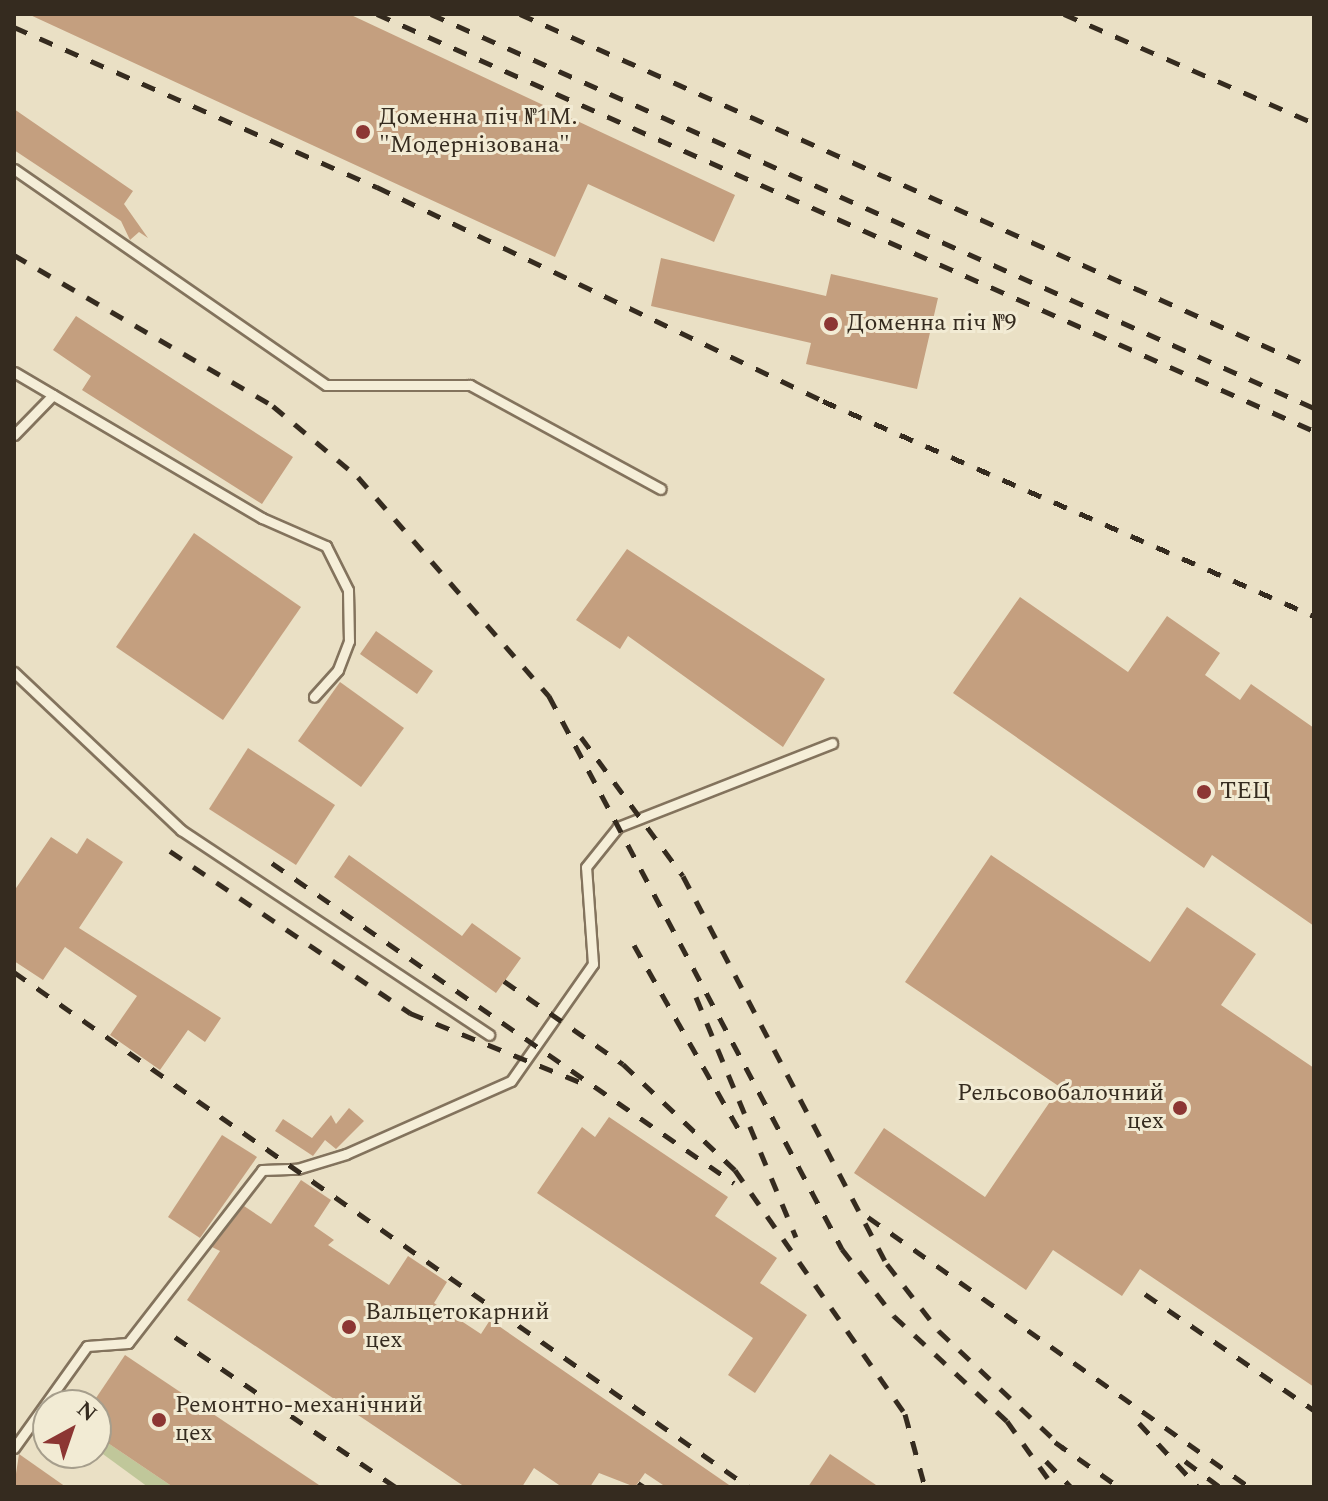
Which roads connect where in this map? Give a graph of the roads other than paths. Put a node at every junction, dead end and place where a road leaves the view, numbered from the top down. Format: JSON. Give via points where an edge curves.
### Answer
{"nodes":[{"id":1,"x":14,"y":169,"type":"edge"},
{"id":2,"x":14,"y":372,"type":"edge"},
{"id":3,"x":53,"y":395,"type":"junction"},
{"id":4,"x":14,"y":435,"type":"edge"},
{"id":5,"x":661,"y":489,"type":"dead end"},
{"id":6,"x":14,"y":672,"type":"edge"},
{"id":7,"x":314,"y":697,"type":"dead end"},
{"id":8,"x":832,"y":743,"type":"dead end"},
{"id":9,"x":489,"y":1035,"type":"dead end"},
{"id":10,"x":14,"y":1448,"type":"edge"}],
"edges":[{"from":1,"to":5,"type":"lane","via":[[326,385],[470,385]]},
{"from":2,"to":3,"type":"lane"},
{"from":3,"to":4,"type":"lane"},
{"from":3,"to":7,"type":"lane","via":[[262,518],[326,546],[348,590],[349,641],[338,670]]},
{"from":6,"to":9,"type":"lane","via":[[181,830]]},
{"from":8,"to":10,"type":"lane","via":[[618,827],[586,867],[593,964],[511,1081],[346,1154],[297,1169],[262,1170],[128,1343],[87,1346]]}]}
